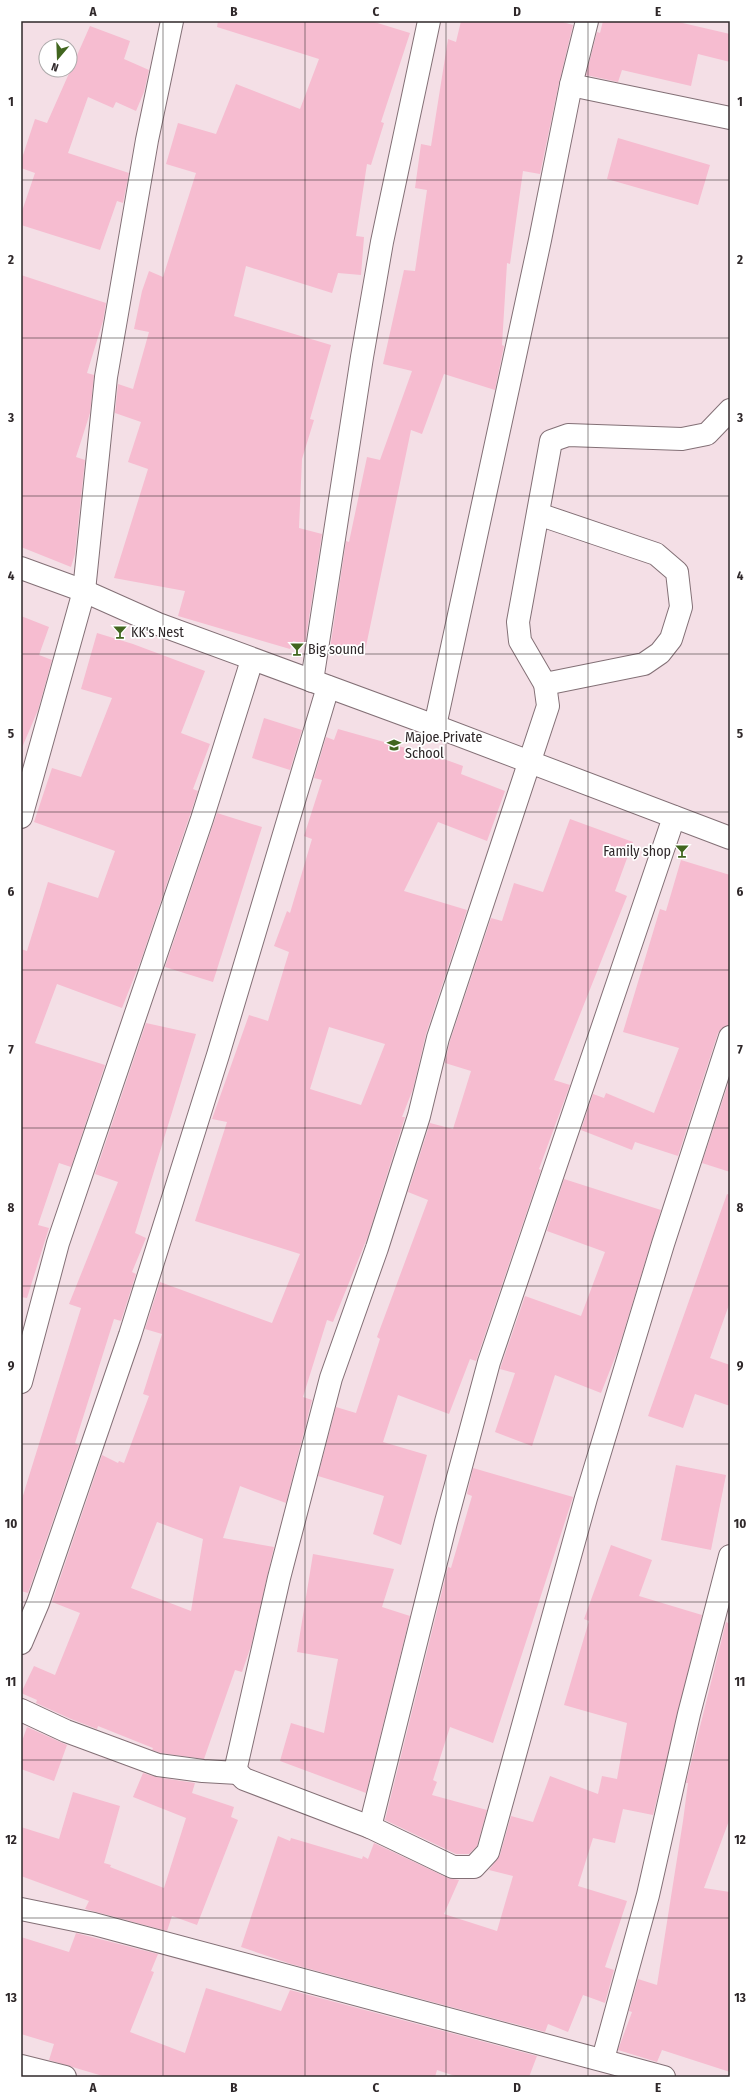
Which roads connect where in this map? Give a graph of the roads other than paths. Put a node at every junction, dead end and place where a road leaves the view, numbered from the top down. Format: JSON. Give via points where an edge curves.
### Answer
{"nodes":[{"id":1,"x":172,"y":21,"type":"edge"},
{"id":2,"x":428,"y":21,"type":"edge"},
{"id":3,"x":587,"y":21,"type":"edge"},
{"id":4,"x":571,"y":85,"type":"junction"},
{"id":5,"x":730,"y":118,"type":"edge"},
{"id":6,"x":730,"y":410,"type":"edge"},
{"id":7,"x":538,"y":514,"type":"junction"},
{"id":8,"x":21,"y":568,"type":"edge"},
{"id":9,"x":84,"y":591,"type":"junction"},
{"id":10,"x":252,"y":660,"type":"junction"},
{"id":11,"x":320,"y":684,"type":"junction"},
{"id":12,"x":545,"y":684,"type":"junction"},
{"id":13,"x":435,"y":726,"type":"junction"},
{"id":14,"x":528,"y":761,"type":"junction"},
{"id":15,"x":21,"y":817,"type":"edge"},
{"id":16,"x":674,"y":817,"type":"junction"},
{"id":17,"x":730,"y":838,"type":"edge"},
{"id":18,"x":730,"y":1037,"type":"edge"},
{"id":19,"x":21,"y":1382,"type":"edge"},
{"id":20,"x":730,"y":1556,"type":"edge"},
{"id":21,"x":21,"y":1643,"type":"edge"},
{"id":22,"x":21,"y":1710,"type":"edge"},
{"id":23,"x":238,"y":1773,"type":"junction"},
{"id":24,"x":370,"y":1827,"type":"junction"},
{"id":25,"x":21,"y":1909,"type":"edge"},
{"id":26,"x":603,"y":2059,"type":"junction"},
{"id":27,"x":21,"y":2066,"type":"edge"},
{"id":28,"x":65,"y":2077,"type":"edge"},
{"id":29,"x":664,"y":2077,"type":"edge"}],
"edges":[{"from":1,"to":9,"type":"street","via":[[147,140],[106,377]]},
{"from":2,"to":11,"type":"street","via":[[380,249],[337,511]]},
{"from":3,"to":4,"type":"street"},
{"from":4,"to":5,"type":"street"},
{"from":4,"to":13,"type":"street"},
{"from":6,"to":7,"type":"street","via":[[707,434],[682,439],[568,435],[551,441]]},
{"from":7,"to":12,"type":"street","via":[[518,622],[520,640]]},
{"from":7,"to":12,"type":"street","via":[[656,554],[678,572],[681,606],[671,639],[660,653],[644,664]]},
{"from":8,"to":9,"type":"street"},
{"from":9,"to":10,"type":"street","via":[[158,624]]},
{"from":9,"to":15,"type":"street"},
{"from":10,"to":11,"type":"street"},
{"from":10,"to":19,"type":"street","via":[[202,819],[58,1243]]},
{"from":11,"to":13,"type":"street"},
{"from":11,"to":21,"type":"street","via":[[220,1048],[130,1335],[38,1603]]},
{"from":12,"to":14,"type":"street","via":[[548,706]]},
{"from":13,"to":14,"type":"street"},
{"from":14,"to":16,"type":"street"},
{"from":14,"to":23,"type":"street","via":[[438,1038],[419,1116],[377,1248],[331,1378],[279,1578],[236,1767]]},
{"from":16,"to":17,"type":"street"},
{"from":16,"to":24,"type":"street","via":[[489,1362]]},
{"from":18,"to":24,"type":"street","via":[[663,1244],[586,1498],[488,1852],[474,1867],[453,1867]]},
{"from":20,"to":26,"type":"street","via":[[689,1714],[648,1895]]},
{"from":22,"to":23,"type":"street","via":[[66,1731],[158,1765]]},
{"from":23,"to":24,"type":"street","via":[[244,1779]]},
{"from":25,"to":26,"type":"street","via":[[94,1924]]},
{"from":26,"to":29,"type":"street"},
{"from":27,"to":28,"type":"street"}]}
